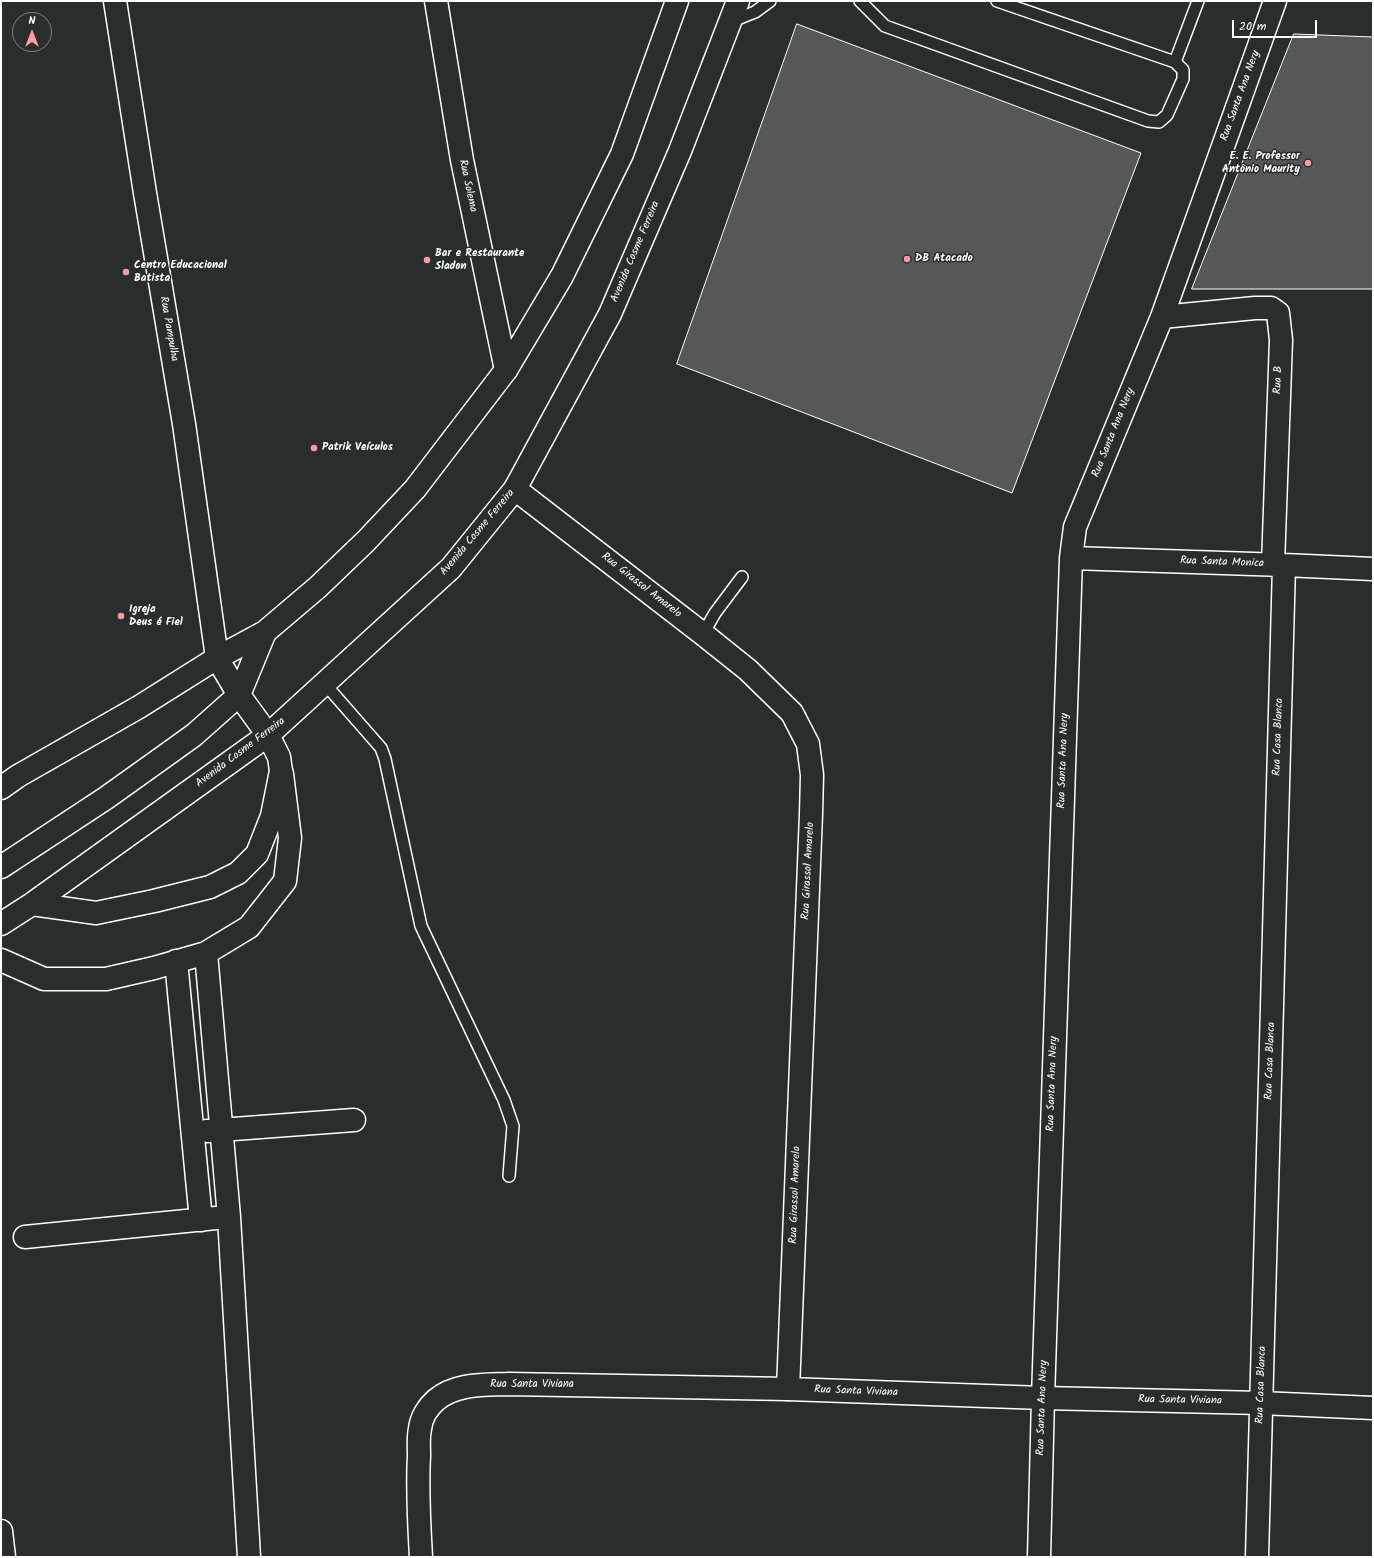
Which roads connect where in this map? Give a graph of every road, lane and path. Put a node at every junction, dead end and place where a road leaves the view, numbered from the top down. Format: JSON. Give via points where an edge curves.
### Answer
{"nodes":[{"id":1,"x":115,"y":1,"type":"edge"},
{"id":2,"x":436,"y":1,"type":"edge"},
{"id":3,"x":677,"y":1,"type":"edge"},
{"id":4,"x":738,"y":1,"type":"edge"},
{"id":5,"x":770,"y":1,"type":"edge"},
{"id":6,"x":860,"y":1,"type":"edge"},
{"id":7,"x":998,"y":1,"type":"edge"},
{"id":8,"x":1198,"y":1,"type":"edge"},
{"id":9,"x":1275,"y":1,"type":"edge"},
{"id":10,"x":730,"y":22,"type":"junction"},
{"id":11,"x":1175,"y":62,"type":"junction"},
{"id":12,"x":1162,"y":316,"type":"junction"},
{"id":13,"x":506,"y":370,"type":"junction"},
{"id":14,"x":515,"y":489,"type":"junction"},
{"id":15,"x":1070,"y":558,"type":"junction"},
{"id":16,"x":1278,"y":564,"type":"junction"},
{"id":17,"x":1373,"y":569,"type":"edge"},
{"id":18,"x":742,"y":577,"type":"dead end"},
{"id":19,"x":265,"y":632,"type":"junction"},
{"id":20,"x":703,"y":634,"type":"junction"},
{"id":21,"x":217,"y":658,"type":"junction"},
{"id":22,"x":326,"y":684,"type":"junction"},
{"id":23,"x":239,"y":695,"type":"junction"},
{"id":24,"x":268,"y":735,"type":"junction"},
{"id":25,"x":281,"y":771,"type":"junction"},
{"id":26,"x":1,"y":788,"type":"edge"},
{"id":27,"x":1,"y":867,"type":"edge"},
{"id":28,"x":32,"y":904,"type":"junction"},
{"id":29,"x":1,"y":924,"type":"edge"},
{"id":30,"x":206,"y":953,"type":"junction"},
{"id":31,"x":1,"y":960,"type":"edge"},
{"id":32,"x":176,"y":961,"type":"junction"},
{"id":33,"x":354,"y":1120,"type":"dead end"},
{"id":34,"x":221,"y":1130,"type":"junction"},
{"id":35,"x":192,"y":1132,"type":"junction"},
{"id":36,"x":509,"y":1176,"type":"dead end"},
{"id":37,"x":229,"y":1217,"type":"junction"},
{"id":38,"x":201,"y":1220,"type":"junction"},
{"id":39,"x":25,"y":1237,"type":"dead end"},
{"id":40,"x":788,"y":1389,"type":"junction"},
{"id":41,"x":1043,"y":1398,"type":"junction"},
{"id":42,"x":1261,"y":1403,"type":"junction"},
{"id":43,"x":1373,"y":1408,"type":"edge"},
{"id":44,"x":1,"y":1531,"type":"edge"},
{"id":45,"x":4,"y":1557,"type":"edge"},
{"id":46,"x":249,"y":1557,"type":"edge"},
{"id":47,"x":421,"y":1557,"type":"edge"},
{"id":48,"x":1039,"y":1557,"type":"edge"},
{"id":49,"x":1257,"y":1557,"type":"edge"}],
"edges":[{"from":1,"to":21,"type":"street","name":"Rua Pampulha","via":[[144,193],[184,424]]},
{"from":2,"to":13,"type":"street","name":"Rua Solema","via":[[462,160]]},
{"from":3,"to":13,"type":"street","via":[[622,154],[562,276]]},
{"from":4,"to":10,"type":"street","name":"Avenida Cosme Ferreira"},
{"from":5,"to":10,"type":"lane","via":[[755,12]]},
{"from":6,"to":11,"type":"lane","via":[[885,26],[1148,121],[1159,122],[1167,115],[1183,79],[1183,70]]},
{"from":7,"to":11,"type":"lane"},
{"from":8,"to":11,"type":"lane"},
{"from":9,"to":12,"type":"street","name":"Rua Santa Ana Nery"},
{"from":10,"to":14,"type":"street","name":"Avenida Cosme Ferreira","via":[[680,151],[610,314]]},
{"from":12,"to":15,"type":"street","name":"Rua Santa Ana Nery","via":[[1075,528]]},
{"from":12,"to":16,"type":"street","name":"Rua B","via":[[1255,308],[1271,308],[1278,313],[1281,340]]},
{"from":13,"to":19,"type":"street","via":[[414,489],[366,541],[318,587]]},
{"from":14,"to":20,"type":"street","name":"Rua Girassol Amarelo"},
{"from":14,"to":22,"type":"street","name":"Avenida Cosme Ferreira","via":[[451,568]]},
{"from":15,"to":16,"type":"street","name":"Rua Santa Monica"},
{"from":15,"to":41,"type":"street","name":"Rua Santa Ana Nery"},
{"from":16,"to":17,"type":"street","name":"Rua Santa Monica"},
{"from":16,"to":42,"type":"street","name":"Rua Casa Blanca"},
{"from":18,"to":20,"type":"lane"},
{"from":19,"to":21,"type":"street"},
{"from":19,"to":23,"type":"street"},
{"from":20,"to":40,"type":"street","name":"Rua Girassol Amarelo","via":[[748,670],[792,713],[808,744],[812,776]]},
{"from":21,"to":23,"type":"street"},
{"from":21,"to":26,"type":"street"},
{"from":22,"to":24,"type":"street","name":"Avenida Cosme Ferreira"},
{"from":22,"to":36,"type":"lane","via":[[381,748],[421,926],[504,1100],[513,1126]]},
{"from":23,"to":24,"type":"street"},
{"from":23,"to":27,"type":"street","via":[[194,735],[106,798]]},
{"from":24,"to":25,"type":"street","via":[[279,757]]},
{"from":24,"to":28,"type":"street","name":"Avenida Cosme Ferreira"},
{"from":25,"to":28,"type":"street","via":[[272,816],[257,854],[238,873],[210,887],[96,913]]},
{"from":25,"to":30,"type":"street","via":[[290,838],[285,881],[249,927]]},
{"from":28,"to":29,"type":"street","name":"Avenida Cosme Ferreira"},
{"from":30,"to":32,"type":"street"},
{"from":30,"to":34,"type":"street"},
{"from":31,"to":32,"type":"street","via":[[44,979],[106,979]]},
{"from":32,"to":35,"type":"street"},
{"from":33,"to":34,"type":"street"},
{"from":34,"to":35,"type":"street"},
{"from":34,"to":37,"type":"street"},
{"from":35,"to":38,"type":"street"},
{"from":37,"to":38,"type":"street"},
{"from":37,"to":46,"type":"street"},
{"from":38,"to":39,"type":"street"},
{"from":40,"to":41,"type":"street","name":"Rua Santa Viviana"},
{"from":40,"to":47,"type":"street","name":"Rua Santa Viviana","via":[[509,1384],[478,1385],[449,1392],[428,1408],[420,1428],[417,1488]]},
{"from":41,"to":42,"type":"street","name":"Rua Santa Viviana"},
{"from":41,"to":48,"type":"street","name":"Rua Santa Ana Nery"},
{"from":42,"to":43,"type":"street","name":"Rua Santa Viviana"},
{"from":42,"to":49,"type":"street","name":"Rua Casa Blanca"},
{"from":44,"to":45,"type":"street"}]}
